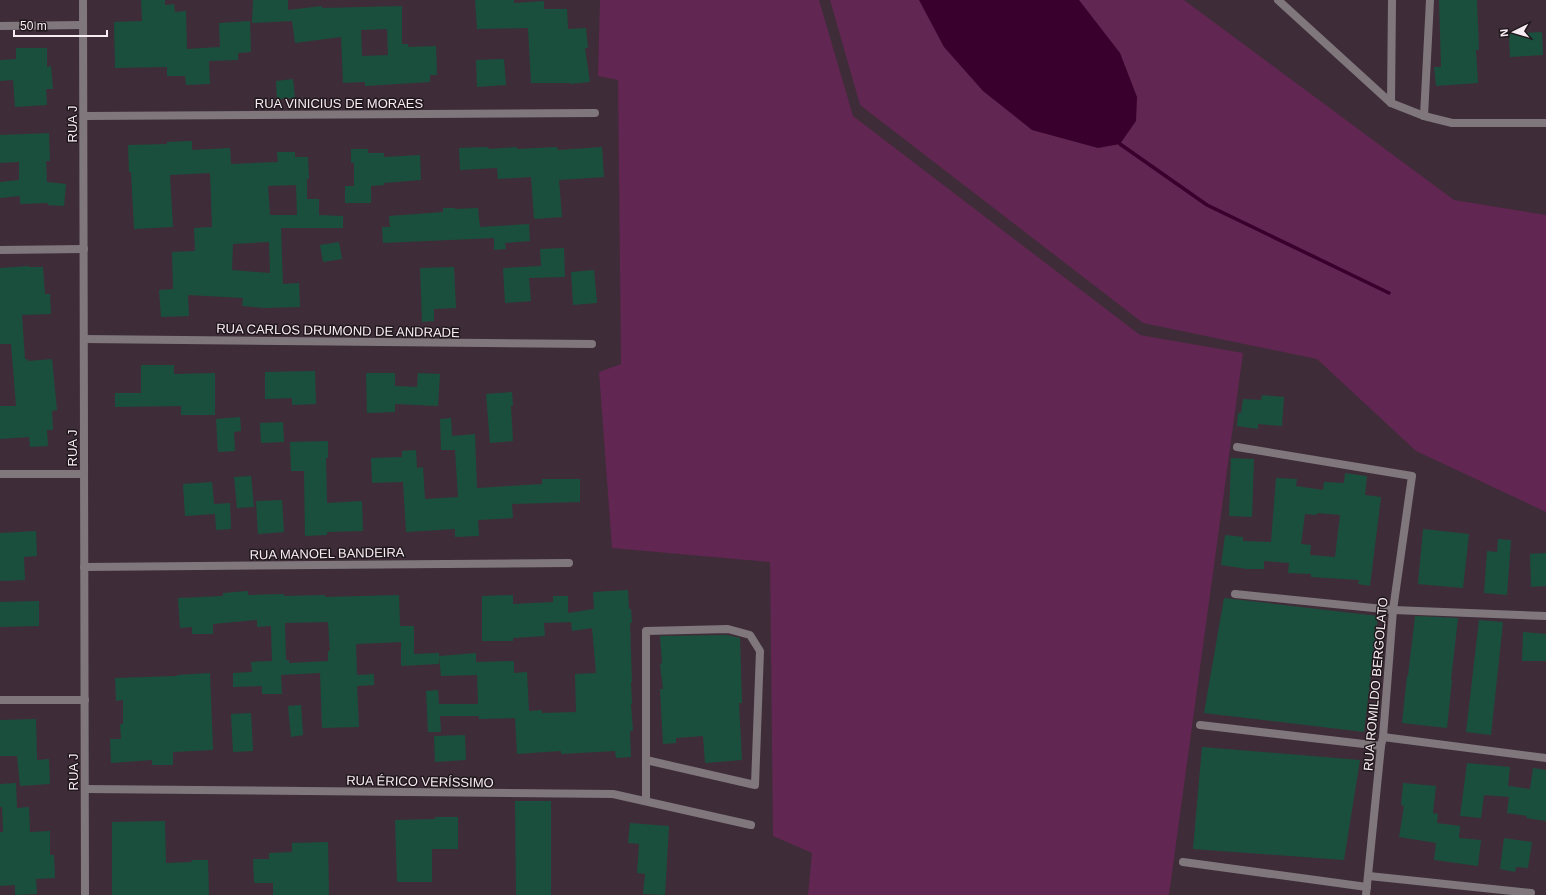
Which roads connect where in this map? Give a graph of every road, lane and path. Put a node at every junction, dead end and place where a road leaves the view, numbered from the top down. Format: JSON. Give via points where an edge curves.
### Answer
{"nodes":[{"id":1,"x":83,"y":0,"type":"edge"},
{"id":2,"x":1278,"y":0,"type":"edge"},
{"id":3,"x":1392,"y":0,"type":"edge"},
{"id":4,"x":1430,"y":0,"type":"edge"},
{"id":5,"x":83,"y":25,"type":"junction"},
{"id":6,"x":0,"y":26,"type":"edge"},
{"id":7,"x":1391,"y":103,"type":"junction"},
{"id":8,"x":595,"y":113,"type":"dead end"},
{"id":9,"x":84,"y":116,"type":"junction"},
{"id":10,"x":1424,"y":116,"type":"junction"},
{"id":11,"x":1546,"y":123,"type":"edge"},
{"id":12,"x":84,"y":249,"type":"junction"},
{"id":13,"x":0,"y":250,"type":"edge"},
{"id":14,"x":84,"y":339,"type":"junction"},
{"id":15,"x":592,"y":344,"type":"dead end"},
{"id":16,"x":1237,"y":447,"type":"dead end"},
{"id":17,"x":0,"y":474,"type":"edge"},
{"id":18,"x":84,"y":474,"type":"junction"},
{"id":19,"x":569,"y":562,"type":"dead end"},
{"id":20,"x":84,"y":567,"type":"junction"},
{"id":21,"x":1235,"y":594,"type":"dead end"},
{"id":22,"x":1393,"y":610,"type":"junction"},
{"id":23,"x":1546,"y":616,"type":"edge"},
{"id":24,"x":0,"y":700,"type":"edge"},
{"id":25,"x":85,"y":700,"type":"junction"},
{"id":26,"x":1200,"y":725,"type":"dead end"},
{"id":27,"x":1383,"y":737,"type":"junction"},
{"id":28,"x":1381,"y":746,"type":"junction"},
{"id":29,"x":1546,"y":758,"type":"edge"},
{"id":30,"x":646,"y":760,"type":"junction"},
{"id":31,"x":85,"y":789,"type":"junction"},
{"id":32,"x":646,"y":801,"type":"junction"},
{"id":33,"x":751,"y":825,"type":"dead end"},
{"id":34,"x":1183,"y":862,"type":"dead end"},
{"id":35,"x":1368,"y":876,"type":"junction"},
{"id":36,"x":1366,"y":891,"type":"edge"},
{"id":37,"x":1531,"y":893,"type":"dead end"},
{"id":38,"x":85,"y":895,"type":"edge"}],
"edges":[{"from":1,"to":5,"type":"street","name":"RUA J"},
{"from":2,"to":7,"type":"street"},
{"from":3,"to":7,"type":"street"},
{"from":4,"to":10,"type":"street"},
{"from":5,"to":6,"type":"street"},
{"from":5,"to":9,"type":"street","name":"RUA J"},
{"from":7,"to":10,"type":"street"},
{"from":8,"to":9,"type":"street","name":"RUA VINICIUS DE MORAES"},
{"from":9,"to":12,"type":"street","name":"RUA J"},
{"from":10,"to":11,"type":"street","via":[[1452,123]]},
{"from":12,"to":13,"type":"street"},
{"from":12,"to":14,"type":"street","name":"RUA J"},
{"from":14,"to":15,"type":"street","name":"RUA CARLOS DRUMOND DE ANDRADE"},
{"from":14,"to":18,"type":"street","name":"RUA J"},
{"from":16,"to":22,"type":"street","name":"RUA ROMILDO BERGOLATO","via":[[1412,476]]},
{"from":17,"to":18,"type":"street"},
{"from":18,"to":20,"type":"street","name":"RUA J"},
{"from":19,"to":20,"type":"street","name":"RUA MANOEL BANDEIRA"},
{"from":20,"to":25,"type":"street","name":"RUA J"},
{"from":21,"to":22,"type":"street"},
{"from":22,"to":23,"type":"street"},
{"from":22,"to":27,"type":"street","name":"RUA ROMILDO BERGOLATO"},
{"from":24,"to":25,"type":"street"},
{"from":25,"to":31,"type":"street","name":"RUA J"},
{"from":26,"to":28,"type":"street"},
{"from":27,"to":28,"type":"street","name":"RUA ROMILDO BERGOLATO"},
{"from":27,"to":29,"type":"street"},
{"from":28,"to":35,"type":"street","name":"RUA ROMILDO BERGOLATO"},
{"from":30,"to":30,"type":"street","via":[[646,631],[728,629],[750,635],[760,650],[754,785]]},
{"from":30,"to":32,"type":"street"},
{"from":31,"to":32,"type":"street","name":"RUA ÉRICO VERÍSSIMO","via":[[613,794]]},
{"from":31,"to":38,"type":"street","name":"RUA J"},
{"from":32,"to":33,"type":"street","name":"RUA ÉRICO VERÍSSIMO"},
{"from":34,"to":36,"type":"street"},
{"from":35,"to":36,"type":"street","name":"RUA ROMILDO BERGOLATO"},
{"from":35,"to":37,"type":"street"}]}
